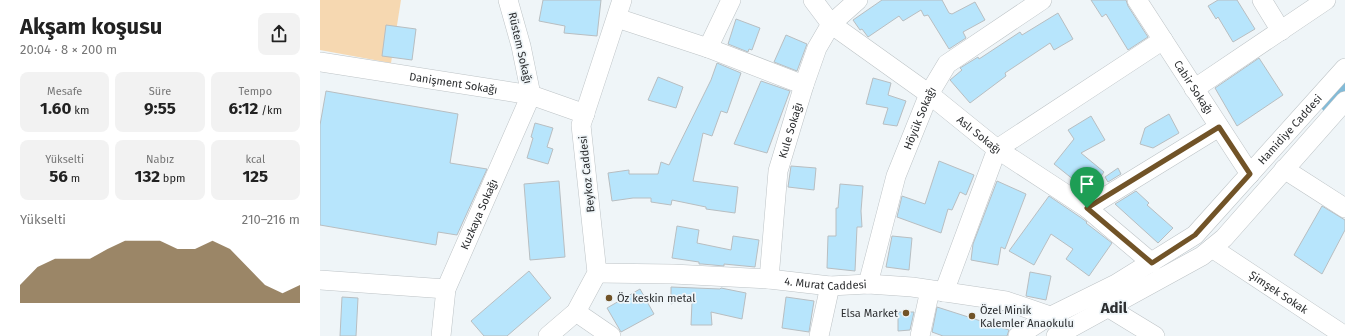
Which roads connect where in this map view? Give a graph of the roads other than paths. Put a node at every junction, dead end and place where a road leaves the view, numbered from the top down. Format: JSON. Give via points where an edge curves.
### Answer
{"nodes":[{"id":1,"x":508,"y":0,"type":"edge"},
{"id":2,"x":622,"y":0,"type":"edge"},
{"id":3,"x":731,"y":0,"type":"edge"},
{"id":4,"x":813,"y":0,"type":"edge"},
{"id":5,"x":858,"y":0,"type":"edge"},
{"id":6,"x":1042,"y":0,"type":"edge"},
{"id":7,"x":1137,"y":0,"type":"edge"},
{"id":8,"x":1262,"y":0,"type":"edge"},
{"id":9,"x":1326,"y":0,"type":"edge"},
{"id":10,"x":617,"y":18,"type":"junction"},
{"id":11,"x":831,"y":24,"type":"junction"},
{"id":12,"x":1281,"y":31,"type":"junction"},
{"id":13,"x":1163,"y":40,"type":"junction"},
{"id":14,"x":708,"y":48,"type":"junction"},
{"id":15,"x":320,"y":62,"type":"edge"},
{"id":16,"x":1345,"y":68,"type":"edge"},
{"id":17,"x":804,"y":85,"type":"junction"},
{"id":18,"x":1194,"y":89,"type":"junction"},
{"id":19,"x":929,"y":94,"type":"junction"},
{"id":20,"x":531,"y":95,"type":"junction"},
{"id":21,"x":1345,"y":101,"type":"edge"},
{"id":22,"x":585,"y":114,"type":"junction"},
{"id":23,"x":1219,"y":127,"type":"junction"},
{"id":24,"x":997,"y":149,"type":"junction"},
{"id":25,"x":1284,"y":169,"type":"junction"},
{"id":26,"x":1250,"y":174,"type":"junction"},
{"id":27,"x":1087,"y":208,"type":"junction"},
{"id":28,"x":1345,"y":208,"type":"edge"},
{"id":29,"x":1212,"y":248,"type":"junction"},
{"id":30,"x":1152,"y":263,"type":"junction"},
{"id":31,"x":597,"y":273,"type":"junction"},
{"id":32,"x":320,"y":280,"type":"edge"},
{"id":33,"x":769,"y":280,"type":"junction"},
{"id":34,"x":868,"y":284,"type":"junction"},
{"id":35,"x":830,"y":286,"type":"junction"},
{"id":36,"x":446,"y":289,"type":"junction"},
{"id":37,"x":937,"y":291,"type":"junction"},
{"id":38,"x":1082,"y":300,"type":"junction"},
{"id":39,"x":1109,"y":308,"type":"junction"},
{"id":40,"x":576,"y":312,"type":"junction"},
{"id":41,"x":1050,"y":316,"type":"junction"},
{"id":42,"x":441,"y":336,"type":"edge"},
{"id":43,"x":548,"y":336,"type":"edge"},
{"id":44,"x":611,"y":336,"type":"edge"},
{"id":45,"x":819,"y":336,"type":"edge"},
{"id":46,"x":920,"y":336,"type":"edge"},
{"id":47,"x":1018,"y":336,"type":"edge"},
{"id":48,"x":1056,"y":336,"type":"edge"},
{"id":49,"x":1155,"y":336,"type":"edge"},
{"id":50,"x":1345,"y":336,"type":"edge"}],
"edges":[{"from":1,"to":20,"type":"street","name":"Rüstem Sokağı"},
{"from":2,"to":10,"type":"street","name":"Beykoz Caddesi"},
{"from":3,"to":14,"type":"street"},
{"from":4,"to":11,"type":"street","name":"Aslı Sokağı"},
{"from":5,"to":11,"type":"street","name":"Kule Sokağı"},
{"from":6,"to":19,"type":"street","name":"Höyük Sokağı","via":[[947,64]]},
{"from":7,"to":13,"type":"street","name":"Cabir Sokağı"},
{"from":8,"to":12,"type":"street"},
{"from":9,"to":12,"type":"street"},
{"from":10,"to":14,"type":"street"},
{"from":10,"to":22,"type":"street","name":"Beykoz Caddesi"},
{"from":11,"to":17,"type":"street","name":"Kule Sokağı","via":[[817,48]]},
{"from":11,"to":19,"type":"street","name":"Aslı Sokağı"},
{"from":12,"to":18,"type":"street"},
{"from":13,"to":18,"type":"street","name":"Cabir Sokağı"},
{"from":13,"to":24,"type":"street"},
{"from":14,"to":17,"type":"street"},
{"from":15,"to":20,"type":"street","name":"Danişment Sokağı"},
{"from":16,"to":26,"type":"street","name":"Hamidiye Caddesi"},
{"from":17,"to":33,"type":"street","name":"Kule Sokağı","via":[[778,171]]},
{"from":18,"to":23,"type":"street","name":"Cabir Sokağı"},
{"from":19,"to":24,"type":"street","name":"Aslı Sokağı"},
{"from":19,"to":34,"type":"street","name":"Höyük Sokağı","via":[[896,176]]},
{"from":20,"to":22,"type":"street","name":"Danişment Sokağı"},
{"from":20,"to":36,"type":"street","name":"Kuzkaya Sokağı"},
{"from":21,"to":25,"type":"street","name":"Hamidiye Caddesi"},
{"from":22,"to":31,"type":"street","name":"Beykoz Caddesi","via":[[581,125]]},
{"from":23,"to":26,"type":"street","name":"Cabir Sokağı"},
{"from":23,"to":27,"type":"street"},
{"from":24,"to":27,"type":"street","name":"Aslı Sokağı"},
{"from":24,"to":37,"type":"street"},
{"from":25,"to":28,"type":"street"},
{"from":25,"to":29,"type":"street","name":"Hamidiye Caddesi"},
{"from":26,"to":30,"type":"street","name":"Hamidiye Caddesi","via":[[1195,235]]},
{"from":27,"to":30,"type":"street","name":"Aslı Sokağı"},
{"from":29,"to":39,"type":"street","name":"Hamidiye Caddesi"},
{"from":29,"to":50,"type":"street","name":"Şimşek Sokak"},
{"from":30,"to":38,"type":"street","name":"Hamidiye Caddesi"},
{"from":31,"to":33,"type":"street","name":"4. Murat Caddesi","via":[[673,274]]},
{"from":31,"to":40,"type":"street"},
{"from":32,"to":36,"type":"street"},
{"from":33,"to":35,"type":"street","name":"4. Murat Caddesi"},
{"from":34,"to":35,"type":"street","name":"4. Murat Caddesi"},
{"from":34,"to":37,"type":"street","name":"4. Murat Caddesi"},
{"from":35,"to":45,"type":"street"},
{"from":36,"to":42,"type":"street","name":"Kuzkaya Sokağı"},
{"from":37,"to":41,"type":"street","name":"4. Murat Caddesi","via":[[1006,302]]},
{"from":37,"to":46,"type":"street"},
{"from":38,"to":39,"type":"street"},
{"from":38,"to":41,"type":"street","name":"Hamidiye Caddesi"},
{"from":39,"to":48,"type":"street","name":"Hamidiye Caddesi"},
{"from":39,"to":49,"type":"street"},
{"from":40,"to":43,"type":"street"},
{"from":40,"to":44,"type":"street"},
{"from":41,"to":47,"type":"street","name":"Hamidiye Caddesi"}]}
